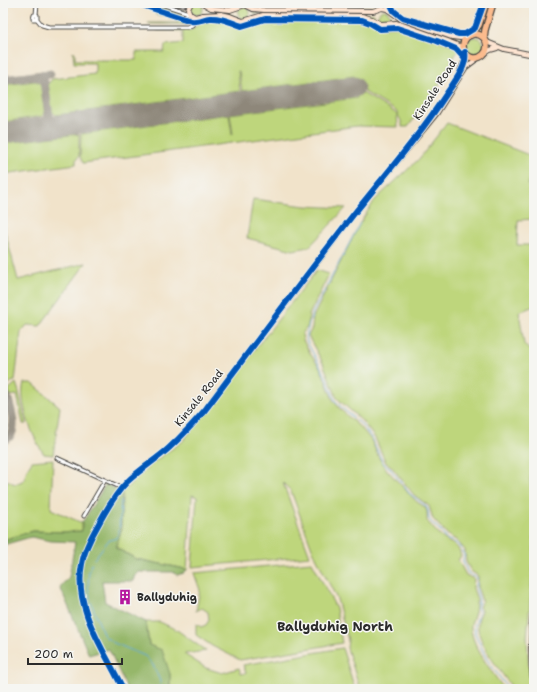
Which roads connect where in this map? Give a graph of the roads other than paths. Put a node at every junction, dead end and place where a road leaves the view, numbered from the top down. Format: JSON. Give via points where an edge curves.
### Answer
{"nodes":[{"id":1,"x":37,"y":3,"type":"edge"},
{"id":2,"x":158,"y":3,"type":"edge"},
{"id":3,"x":172,"y":3,"type":"edge"},
{"id":4,"x":191,"y":3,"type":"edge"},
{"id":5,"x":389,"y":3,"type":"edge"},
{"id":6,"x":486,"y":3,"type":"edge"},
{"id":7,"x":494,"y":3,"type":"edge"},
{"id":8,"x":203,"y":4,"type":"edge"},
{"id":9,"x":239,"y":5,"type":"edge"},
{"id":10,"x":248,"y":5,"type":"edge"},
{"id":11,"x":380,"y":9,"type":"junction"},
{"id":12,"x":387,"y":9,"type":"junction"},
{"id":13,"x":392,"y":14,"type":"junction"},
{"id":14,"x":203,"y":15,"type":"junction"},
{"id":15,"x":195,"y":18,"type":"junction"},
{"id":16,"x":238,"y":19,"type":"junction"},
{"id":17,"x":248,"y":20,"type":"junction"},
{"id":18,"x":377,"y":21,"type":"junction"},
{"id":19,"x":387,"y":24,"type":"junction"},
{"id":20,"x":469,"y":36,"type":"junction"},
{"id":21,"x":485,"y":40,"type":"junction"},
{"id":22,"x":498,"y":48,"type":"junction"},
{"id":23,"x":465,"y":52,"type":"junction"},
{"id":24,"x":484,"y":54,"type":"junction"},
{"id":25,"x":534,"y":54,"type":"edge"},
{"id":26,"x":478,"y":58,"type":"junction"},
{"id":27,"x":416,"y":137,"type":"junction"},
{"id":28,"x":57,"y":458,"type":"dead end"},
{"id":29,"x":105,"y":480,"type":"junction"},
{"id":30,"x":122,"y":488,"type":"junction"},
{"id":31,"x":84,"y":516,"type":"dead end"},
{"id":32,"x":534,"y":603,"type":"edge"},
{"id":33,"x":123,"y":689,"type":"edge"},
{"id":34,"x":534,"y":689,"type":"edge"}],
"edges":[{"from":1,"to":15,"type":"street","via":[[36,15],[33,18],[48,27],[188,27]]},
{"from":2,"to":15,"type":"street","via":[[186,12]]},
{"from":3,"to":4,"type":"street"},
{"from":4,"to":15,"type":"main road","via":[[188,10]]},
{"from":5,"to":12,"type":"street"},
{"from":6,"to":20,"type":"highway","via":[[479,25]]},
{"from":7,"to":21,"type":"highway","via":[[485,30]]},
{"from":8,"to":9,"type":"main road","via":[[219,10],[232,10]]},
{"from":8,"to":14,"type":"main road"},
{"from":9,"to":10,"type":"main road"},
{"from":9,"to":16,"type":"main road","via":[[236,12]]},
{"from":10,"to":11,"type":"main road","via":[[264,10]]},
{"from":10,"to":17,"type":"main road","via":[[252,14]]},
{"from":11,"to":12,"type":"main road"},
{"from":11,"to":18,"type":"main road","via":[[376,15]]},
{"from":12,"to":13,"type":"main road"},
{"from":13,"to":19,"type":"main road","via":[[392,19]]},
{"from":13,"to":20,"type":"main road","via":[[446,35],[460,38]]},
{"from":14,"to":15,"type":"main road"},
{"from":14,"to":16,"type":"main road","via":[[221,14]]},
{"from":16,"to":17,"type":"main road"},
{"from":17,"to":18,"type":"main road","via":[[263,15],[346,15],[367,16]]},
{"from":18,"to":19,"type":"main road"},
{"from":19,"to":23,"type":"main road","via":[[396,23],[450,42],[460,46]]},
{"from":20,"to":21,"type":"highway","via":[[478,35]]},
{"from":20,"to":23,"type":"highway","via":[[464,45]]},
{"from":21,"to":22,"type":"main road"},
{"from":21,"to":24,"type":"highway","via":[[487,49]]},
{"from":22,"to":24,"type":"main road"},
{"from":22,"to":25,"type":"main road"},
{"from":23,"to":26,"type":"highway","via":[[471,57]]},
{"from":23,"to":27,"type":"main road","name":"Kinsale Road","via":[[460,73]]},
{"from":24,"to":26,"type":"highway"},
{"from":26,"to":27,"type":"main road","name":"Kinsale Road","via":[[466,67],[444,103]]},
{"from":27,"to":30,"type":"main road","name":"Kinsale Road","via":[[352,216],[201,414],[170,447]]},
{"from":28,"to":29,"type":"street"},
{"from":29,"to":30,"type":"street"},
{"from":29,"to":31,"type":"street"},
{"from":30,"to":33,"type":"main road","name":"Kinsale Road","via":[[88,544],[82,564],[81,580],[82,596],[89,621]]},
{"from":32,"to":34,"type":"main road","via":[[531,630]]}]}
